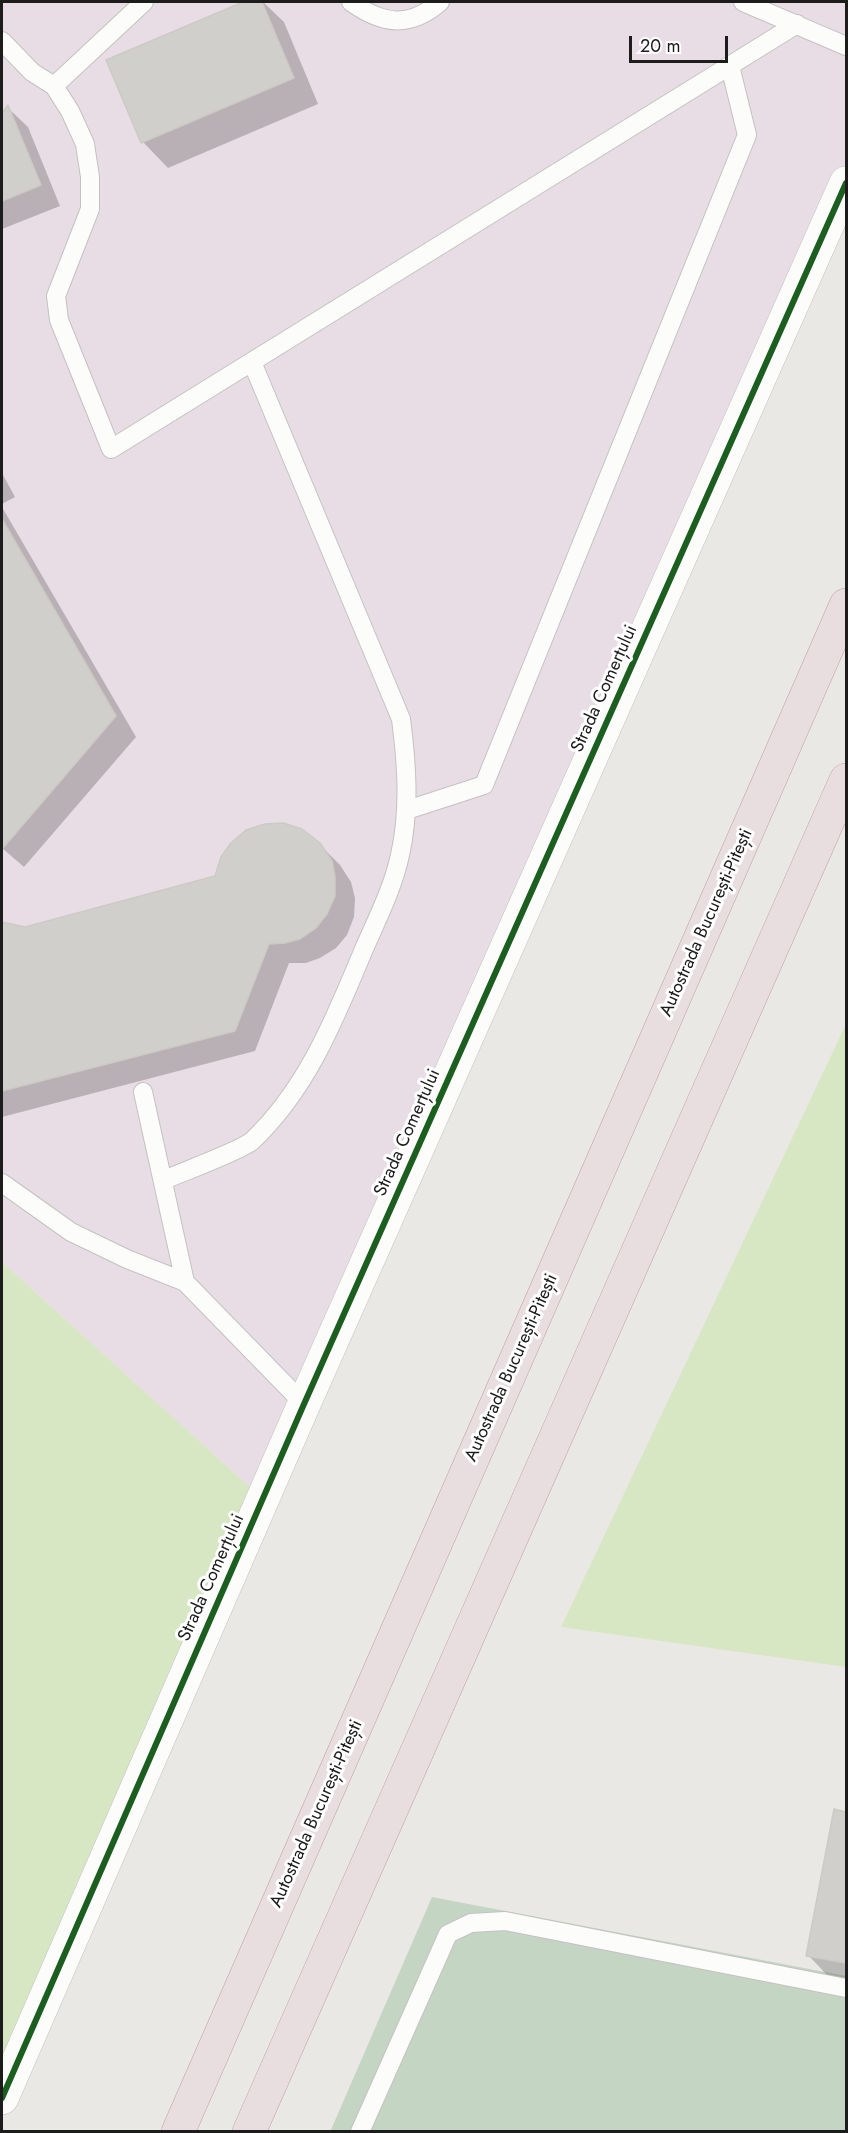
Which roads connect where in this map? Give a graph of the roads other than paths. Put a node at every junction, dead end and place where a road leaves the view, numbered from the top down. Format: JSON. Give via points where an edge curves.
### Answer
{"nodes":[{"id":1,"x":144,"y":2,"type":"edge"},
{"id":2,"x":351,"y":2,"type":"edge"},
{"id":3,"x":440,"y":2,"type":"edge"},
{"id":4,"x":743,"y":2,"type":"edge"},
{"id":5,"x":797,"y":24,"type":"junction"},
{"id":6,"x":2,"y":41,"type":"edge"},
{"id":7,"x":846,"y":46,"type":"edge"},
{"id":8,"x":730,"y":66,"type":"junction"},
{"id":9,"x":54,"y":86,"type":"junction"},
{"id":10,"x":846,"y":183,"type":"edge"},
{"id":11,"x":252,"y":362,"type":"junction"},
{"id":12,"x":846,"y":605,"type":"edge"},
{"id":13,"x":846,"y":780,"type":"edge"},
{"id":14,"x":407,"y":810,"type":"junction"},
{"id":15,"x":143,"y":1092,"type":"dead end"},
{"id":16,"x":164,"y":1179,"type":"junction"},
{"id":17,"x":2,"y":1183,"type":"edge"},
{"id":18,"x":185,"y":1282,"type":"junction"},
{"id":19,"x":304,"y":1404,"type":"junction"},
{"id":20,"x":846,"y":1988,"type":"edge"},
{"id":21,"x":2,"y":2098,"type":"edge"},
{"id":22,"x":178,"y":2132,"type":"edge"},
{"id":23,"x":249,"y":2132,"type":"edge"},
{"id":24,"x":360,"y":2132,"type":"edge"}],
"edges":[{"from":1,"to":9,"type":"lane"},
{"from":2,"to":3,"type":"lane","via":[[369,15],[389,21],[411,19]]},
{"from":4,"to":5,"type":"lane"},
{"from":5,"to":7,"type":"lane"},
{"from":5,"to":8,"type":"lane"},
{"from":6,"to":9,"type":"lane","via":[[32,72]]},
{"from":8,"to":11,"type":"lane"},
{"from":8,"to":14,"type":"lane","via":[[747,135],[484,785]]},
{"from":9,"to":11,"type":"lane","via":[[85,144],[90,177],[90,209],[56,296],[59,320],[111,449]]},
{"from":10,"to":19,"type":"street","name":"Strada Comerțului"},
{"from":11,"to":14,"type":"lane","via":[[401,719]]},
{"from":12,"to":22,"type":"highway","name":"Autostrada București-Pitești"},
{"from":13,"to":23,"type":"highway"},
{"from":14,"to":16,"type":"lane","via":[[392,885],[320,1051],[282,1106],[250,1143]]},
{"from":15,"to":16,"type":"lane"},
{"from":16,"to":18,"type":"lane"},
{"from":17,"to":18,"type":"lane","via":[[71,1232]]},
{"from":18,"to":19,"type":"lane"},
{"from":19,"to":21,"type":"street","name":"Strada Comerțului"},
{"from":20,"to":24,"type":"lane","via":[[505,1921],[471,1923],[448,1934]]}]}
